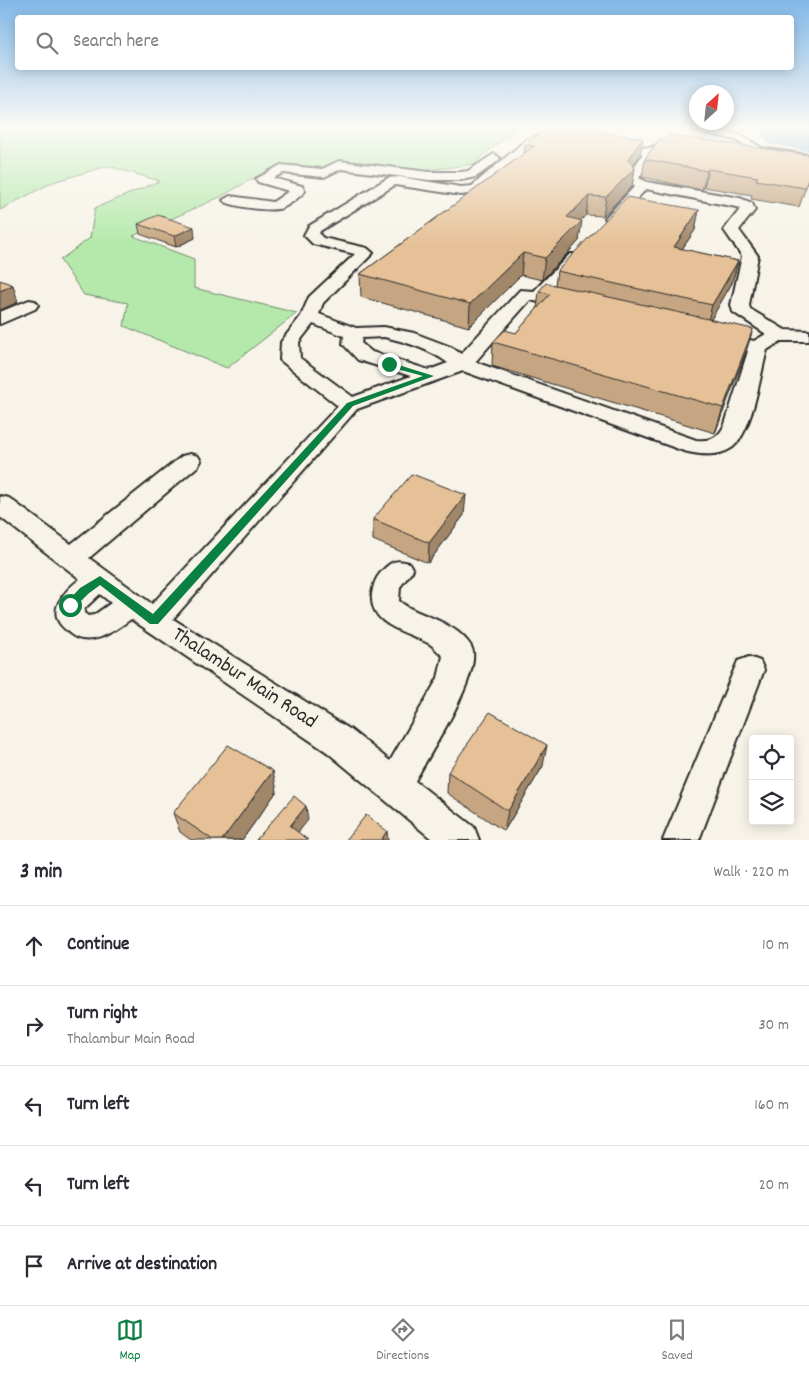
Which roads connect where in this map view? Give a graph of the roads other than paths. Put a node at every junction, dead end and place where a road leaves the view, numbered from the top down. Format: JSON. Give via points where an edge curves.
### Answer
{"nodes":[{"id":1,"x":335,"y":167,"type":"edge"},
{"id":2,"x":357,"y":167,"type":"edge"},
{"id":3,"x":480,"y":167,"type":"edge"},
{"id":4,"x":502,"y":167,"type":"edge"},
{"id":5,"x":640,"y":167,"type":"edge"},
{"id":6,"x":643,"y":185,"type":"junction"},
{"id":7,"x":230,"y":200,"type":"dead end"},
{"id":8,"x":604,"y":227,"type":"edge"},
{"id":9,"x":584,"y":248,"type":"edge"},
{"id":10,"x":538,"y":297,"type":"junction"},
{"id":11,"x":29,"y":304,"type":"dead end"},
{"id":12,"x":586,"y":308,"type":"edge"},
{"id":13,"x":309,"y":317,"type":"junction"},
{"id":14,"x":0,"y":319,"type":"edge"},
{"id":15,"x":354,"y":333,"type":"junction"},
{"id":16,"x":701,"y":335,"type":"edge"},
{"id":17,"x":781,"y":335,"type":"junction"},
{"id":18,"x":809,"y":336,"type":"edge"},
{"id":19,"x":758,"y":348,"type":"junction"},
{"id":20,"x":463,"y":364,"type":"junction"},
{"id":21,"x":430,"y":376,"type":"junction"},
{"id":22,"x":350,"y":405,"type":"junction"},
{"id":23,"x":190,"y":461,"type":"dead end"},
{"id":24,"x":0,"y":504,"type":"edge"},
{"id":25,"x":71,"y":558,"type":"junction"},
{"id":26,"x":400,"y":570,"type":"dead end"},
{"id":27,"x":100,"y":580,"type":"junction"},
{"id":28,"x":143,"y":612,"type":"junction"},
{"id":29,"x":749,"y":670,"type":"dead end"},
{"id":30,"x":394,"y":786,"type":"junction"},
{"id":31,"x":461,"y":840,"type":"edge"},
{"id":32,"x":681,"y":840,"type":"edge"}],
"edges":[{"from":1,"to":7,"type":"street","via":[[324,173],[284,168],[262,179],[297,189],[298,192],[277,205]]},
{"from":2,"to":3,"type":"street","via":[[429,176],[472,174]]},
{"from":4,"to":13,"type":"street","via":[[476,190],[462,191],[400,180],[388,182],[314,229],[311,235],[318,241],[365,253],[322,292]]},
{"from":5,"to":6,"type":"street","via":[[632,178]]},
{"from":6,"to":8,"type":"street"},
{"from":6,"to":17,"type":"street","via":[[740,202],[747,206],[748,210],[731,230],[750,256],[740,305],[742,312]]},
{"from":9,"to":10,"type":"street"},
{"from":10,"to":12,"type":"street"},
{"from":10,"to":20,"type":"street","via":[[526,294]]},
{"from":11,"to":14,"type":"street"},
{"from":13,"to":15,"type":"street"},
{"from":13,"to":22,"type":"street","via":[[290,342],[290,360]]},
{"from":15,"to":20,"type":"street","via":[[384,332],[408,337],[444,351]]},
{"from":15,"to":21,"type":"street","via":[[352,344],[365,356]]},
{"from":16,"to":19,"type":"street"},
{"from":17,"to":18,"type":"street"},
{"from":17,"to":19,"type":"street","via":[[765,340]]},
{"from":19,"to":20,"type":"street","via":[[737,421],[727,440],[710,448],[692,446]]},
{"from":20,"to":21,"type":"street"},
{"from":21,"to":22,"type":"street"},
{"from":22,"to":28,"type":"street"},
{"from":23,"to":25,"type":"street"},
{"from":24,"to":25,"type":"street","name":"Thalambur Main Road"},
{"from":25,"to":27,"type":"street","name":"Thalambur Main Road"},
{"from":26,"to":30,"type":"street","via":[[387,583],[386,605],[400,618],[440,635],[458,652],[453,681]]},
{"from":27,"to":28,"type":"street","name":"Thalambur Main Road"},
{"from":27,"to":28,"type":"street","via":[[70,605],[70,617],[83,628]]},
{"from":28,"to":30,"type":"street","name":"Thalambur Main Road","via":[[338,741]]},
{"from":29,"to":32,"type":"street"},
{"from":30,"to":31,"type":"street","name":"Thalambur Main Road"}]}
